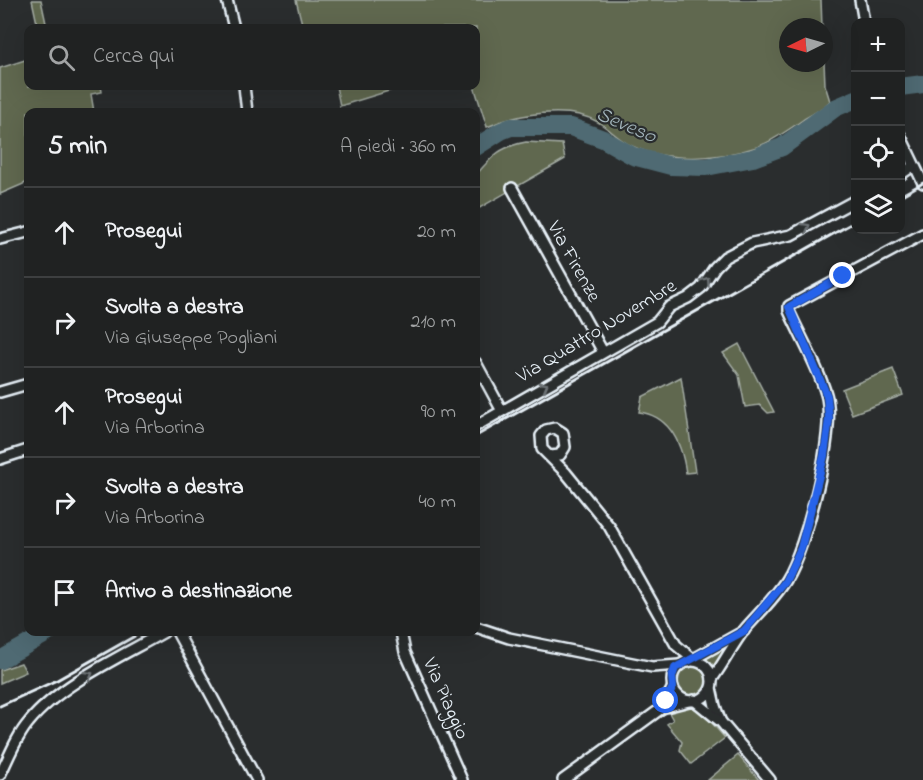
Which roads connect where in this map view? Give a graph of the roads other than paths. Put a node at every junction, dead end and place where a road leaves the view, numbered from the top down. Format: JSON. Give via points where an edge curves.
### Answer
{"nodes":[{"id":1,"x":227,"y":0,"type":"edge"},
{"id":2,"x":860,"y":0,"type":"edge"},
{"id":3,"x":863,"y":18,"type":"edge"},
{"id":4,"x":233,"y":24,"type":"edge"},
{"id":5,"x":244,"y":90,"type":"edge"},
{"id":6,"x":247,"y":108,"type":"edge"},
{"id":7,"x":905,"y":146,"type":"edge"},
{"id":8,"x":914,"y":166,"type":"junction"},
{"id":9,"x":905,"y":172,"type":"edge"},
{"id":10,"x":923,"y":183,"type":"edge"},
{"id":11,"x":512,"y":188,"type":"dead end"},
{"id":12,"x":851,"y":202,"type":"edge"},
{"id":13,"x":24,"y":233,"type":"edge"},
{"id":14,"x":923,"y":234,"type":"edge"},
{"id":15,"x":0,"y":239,"type":"edge"},
{"id":16,"x":603,"y":352,"type":"junction"},
{"id":17,"x":480,"y":370,"type":"edge"},
{"id":18,"x":24,"y":385,"type":"edge"},
{"id":19,"x":0,"y":392,"type":"edge"},
{"id":20,"x":502,"y":411,"type":"junction"},
{"id":21,"x":480,"y":424,"type":"edge"},
{"id":22,"x":24,"y":451,"type":"edge"},
{"id":23,"x":562,"y":454,"type":"junction"},
{"id":24,"x":549,"y":456,"type":"junction"},
{"id":25,"x":0,"y":459,"type":"edge"},
{"id":26,"x":566,"y":474,"type":"junction"},
{"id":27,"x":480,"y":628,"type":"edge"},
{"id":28,"x":744,"y":631,"type":"junction"},
{"id":29,"x":157,"y":636,"type":"edge"},
{"id":30,"x":179,"y":636,"type":"edge"},
{"id":31,"x":402,"y":636,"type":"edge"},
{"id":32,"x":676,"y":645,"type":"junction"},
{"id":33,"x":652,"y":666,"type":"junction"},
{"id":34,"x":680,"y":667,"type":"junction"},
{"id":35,"x":712,"y":684,"type":"junction"},
{"id":36,"x":692,"y":700,"type":"junction"},
{"id":37,"x":662,"y":708,"type":"junction"},
{"id":38,"x":721,"y":722,"type":"junction"},
{"id":39,"x":0,"y":775,"type":"edge"},
{"id":40,"x":257,"y":780,"type":"edge"},
{"id":41,"x":462,"y":780,"type":"edge"},
{"id":42,"x":563,"y":780,"type":"edge"},
{"id":43,"x":770,"y":780,"type":"edge"}],
"edges":[{"from":1,"to":4,"type":"street"},
{"from":2,"to":3,"type":"street"},
{"from":5,"to":6,"type":"street"},
{"from":7,"to":8,"type":"street"},
{"from":8,"to":9,"type":"street"},
{"from":8,"to":10,"type":"street"},
{"from":11,"to":16,"type":"street","name":"Via Firenze"},
{"from":16,"to":12,"type":"street","name":"Via Quattro Novembre","one_way":true,"via":[[657,322],[669,307],[694,294],[725,257],[752,243],[791,235]]},
{"from":13,"to":15,"type":"street"},
{"from":14,"to":28,"type":"street","via":[[789,306],[827,396],[830,425],[795,564],[773,598]]},
{"from":20,"to":16,"type":"street","name":"Via Quattro Novembre","one_way":true},
{"from":17,"to":20,"type":"street"},
{"from":18,"to":19,"type":"street"},
{"from":20,"to":21,"type":"street","name":"Via Quattro Novembre"},
{"from":22,"to":25,"type":"street"},
{"from":23,"to":24,"type":"street"},
{"from":23,"to":24,"type":"street","via":[[565,438],[559,430],[550,428],[540,440]]},
{"from":23,"to":26,"type":"street"},
{"from":24,"to":26,"type":"street"},
{"from":26,"to":32,"type":"street","via":[[609,526]]},
{"from":27,"to":33,"type":"street","via":[[509,638]]},
{"from":28,"to":34,"type":"street"},
{"from":28,"to":35,"type":"street"},
{"from":39,"to":29,"type":"street","one_way":true,"via":[[20,735],[42,709],[74,684]]},
{"from":30,"to":40,"type":"street"},
{"from":31,"to":41,"type":"street","name":"Via Piaggio","via":[[405,652]]},
{"from":32,"to":34,"type":"street"},
{"from":32,"to":34,"type":"street"},
{"from":33,"to":34,"type":"street"},
{"from":33,"to":34,"type":"street"},
{"from":34,"to":35,"type":"street","via":[[706,667]]},
{"from":34,"to":36,"type":"street","via":[[678,695]]},
{"from":34,"to":37,"type":"street"},
{"from":35,"to":36,"type":"street","via":[[702,697]]},
{"from":35,"to":38,"type":"street"},
{"from":36,"to":37,"type":"street"},
{"from":36,"to":38,"type":"street"},
{"from":37,"to":42,"type":"street"},
{"from":38,"to":43,"type":"street"}]}
